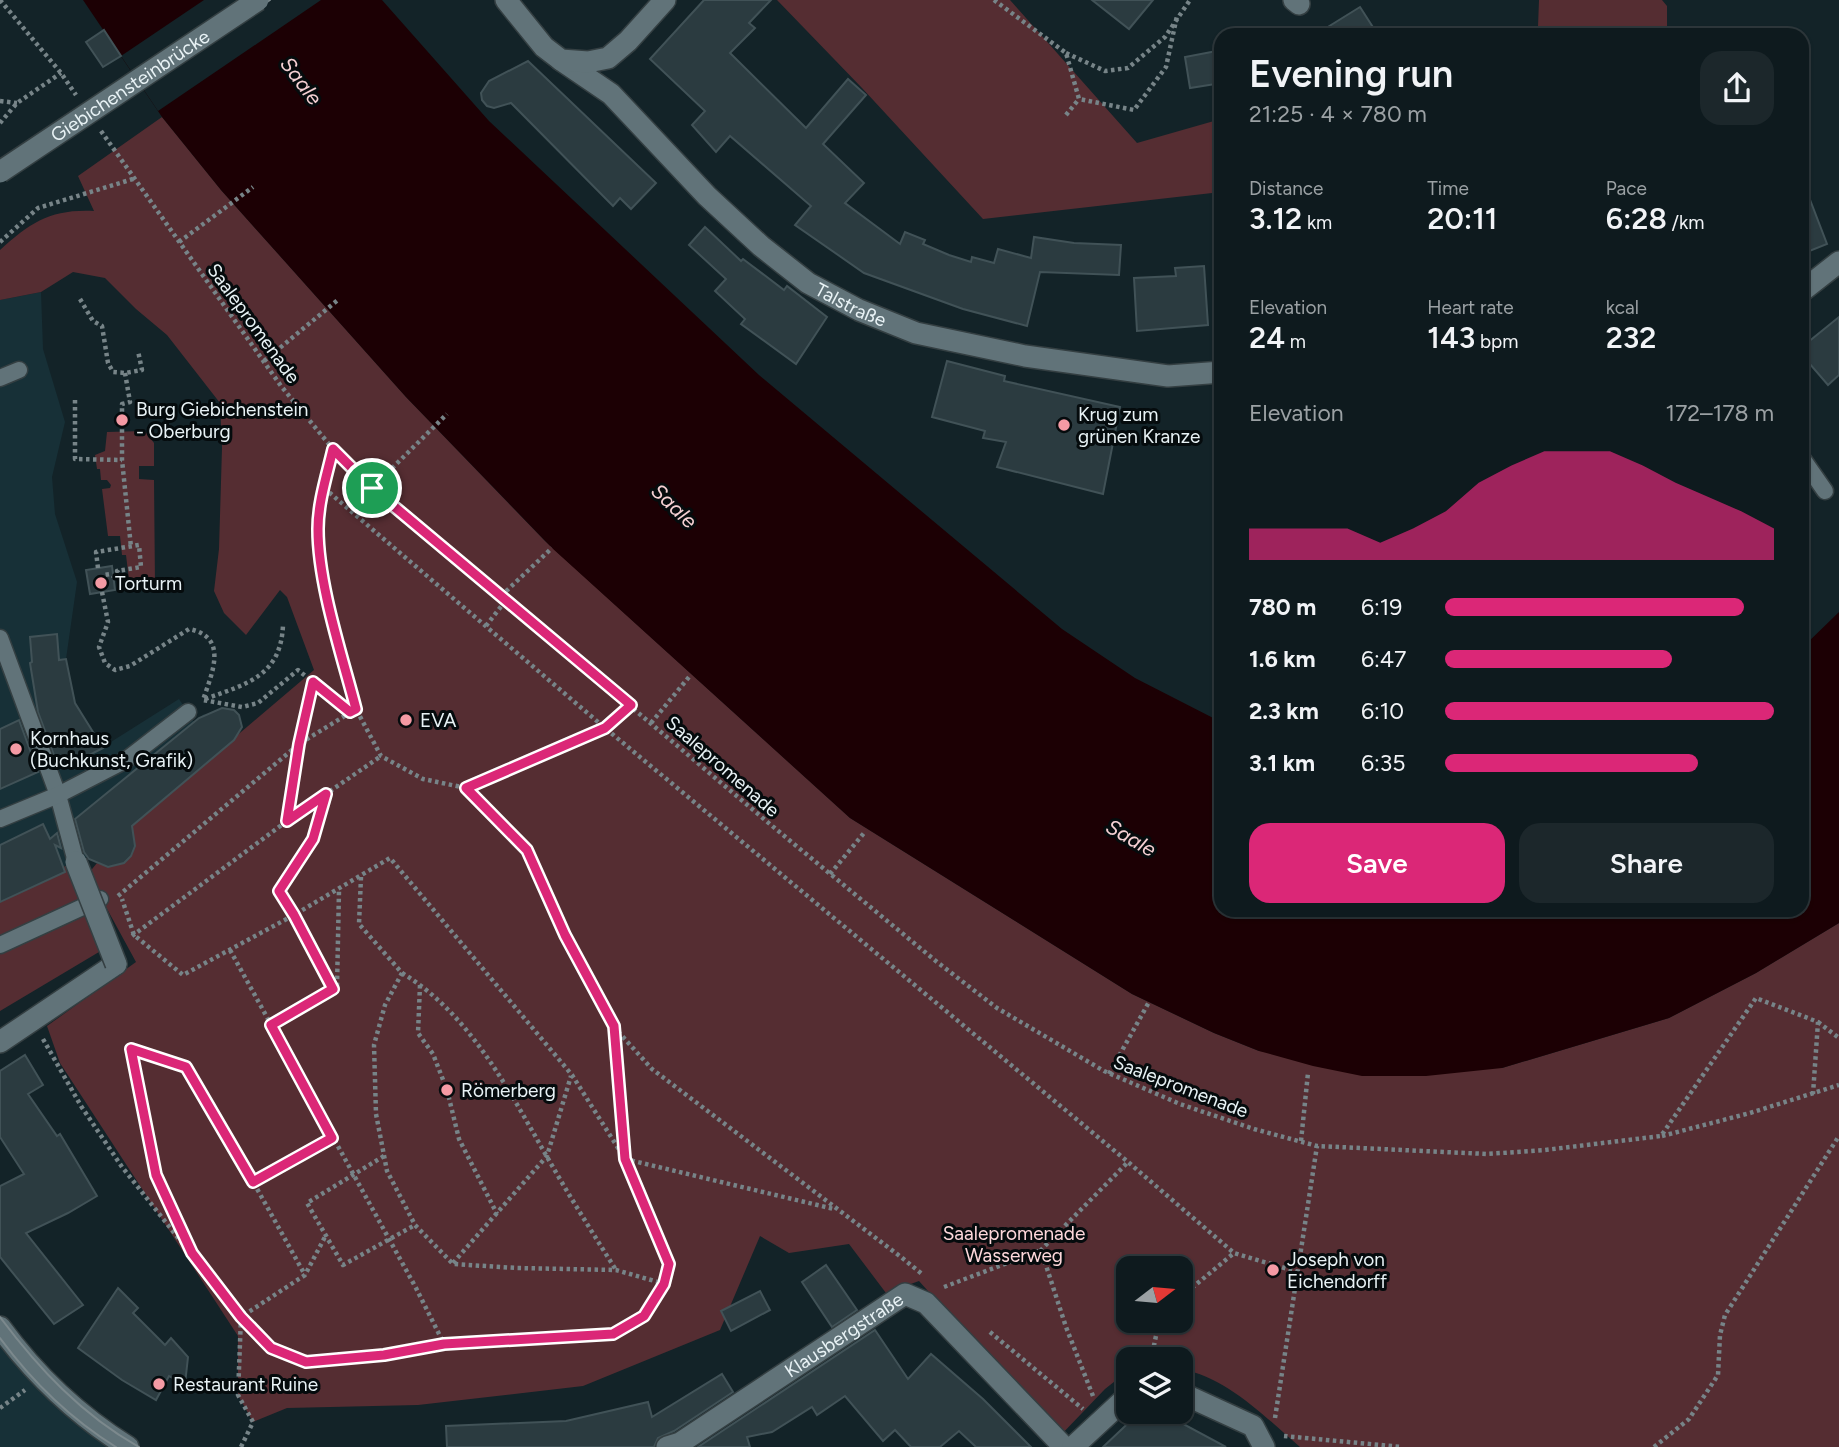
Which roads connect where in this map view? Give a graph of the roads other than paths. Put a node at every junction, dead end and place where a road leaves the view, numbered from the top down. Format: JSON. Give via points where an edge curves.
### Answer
{"nodes":[{"id":1,"x":258,"y":0,"type":"edge"},
{"id":2,"x":506,"y":0,"type":"edge"},
{"id":3,"x":665,"y":0,"type":"edge"},
{"id":4,"x":561,"y":60,"type":"junction"},
{"id":5,"x":0,"y":172,"type":"edge"},
{"id":6,"x":1839,"y":262,"type":"edge"},
{"id":7,"x":1809,"y":285,"type":"edge"},
{"id":8,"x":19,"y":370,"type":"dead end"},
{"id":9,"x":1214,"y":373,"type":"edge"},
{"id":10,"x":0,"y":378,"type":"edge"},
{"id":11,"x":1809,"y":468,"type":"edge"},
{"id":12,"x":1825,"y":491,"type":"dead end"},
{"id":13,"x":0,"y":638,"type":"edge"},
{"id":14,"x":188,"y":712,"type":"road end"},
{"id":15,"x":58,"y":795,"type":"junction"},
{"id":16,"x":0,"y":819,"type":"edge"},
{"id":17,"x":76,"y":862,"type":"joint"},
{"id":18,"x":100,"y":899,"type":"road end"},
{"id":19,"x":0,"y":945,"type":"edge"},
{"id":20,"x":0,"y":1042,"type":"edge"},
{"id":21,"x":0,"y":1327,"type":"edge"},
{"id":22,"x":1193,"y":1399,"type":"edge"},
{"id":23,"x":1116,"y":1407,"type":"edge"},
{"id":24,"x":1268,"y":1441,"type":"edge"},
{"id":25,"x":128,"y":1447,"type":"edge"},
{"id":26,"x":667,"y":1447,"type":"edge"},
{"id":27,"x":1064,"y":1447,"type":"edge"},
{"id":28,"x":1073,"y":1447,"type":"edge"}],
"edges":[{"from":1,"to":5,"type":"street","name":"Giebichensteinbrücke","bridge":true},
{"from":2,"to":4,"type":"street","name":"Talstraße","via":[[544,47]]},
{"from":3,"to":4,"type":"street","via":[[608,58]]},
{"from":4,"to":9,"type":"street","name":"Talstraße","via":[[611,94],[761,246],[808,283],[859,310],[916,333],[1025,356],[1168,376]]},
{"from":6,"to":7,"type":"street"},
{"from":8,"to":10,"type":"lane"},
{"from":11,"to":12,"type":"lane"},
{"from":13,"to":15,"type":"lane"},
{"from":14,"to":15,"type":"lane","via":[[126,760]]},
{"from":15,"to":16,"type":"lane"},
{"from":15,"to":17,"type":"lane"},
{"from":17,"to":20,"type":"street","bridge":true,"via":[[113,958]]},
{"from":18,"to":19,"type":"lane"},
{"from":21,"to":25,"type":"street","via":[[60,1396]]},
{"from":22,"to":24,"type":"street","via":[[1252,1426]]},
{"from":23,"to":28,"type":"street"},
{"from":26,"to":27,"type":"street","name":"Klausbergstraße","via":[[680,1443],[905,1294],[926,1303]]}]}
